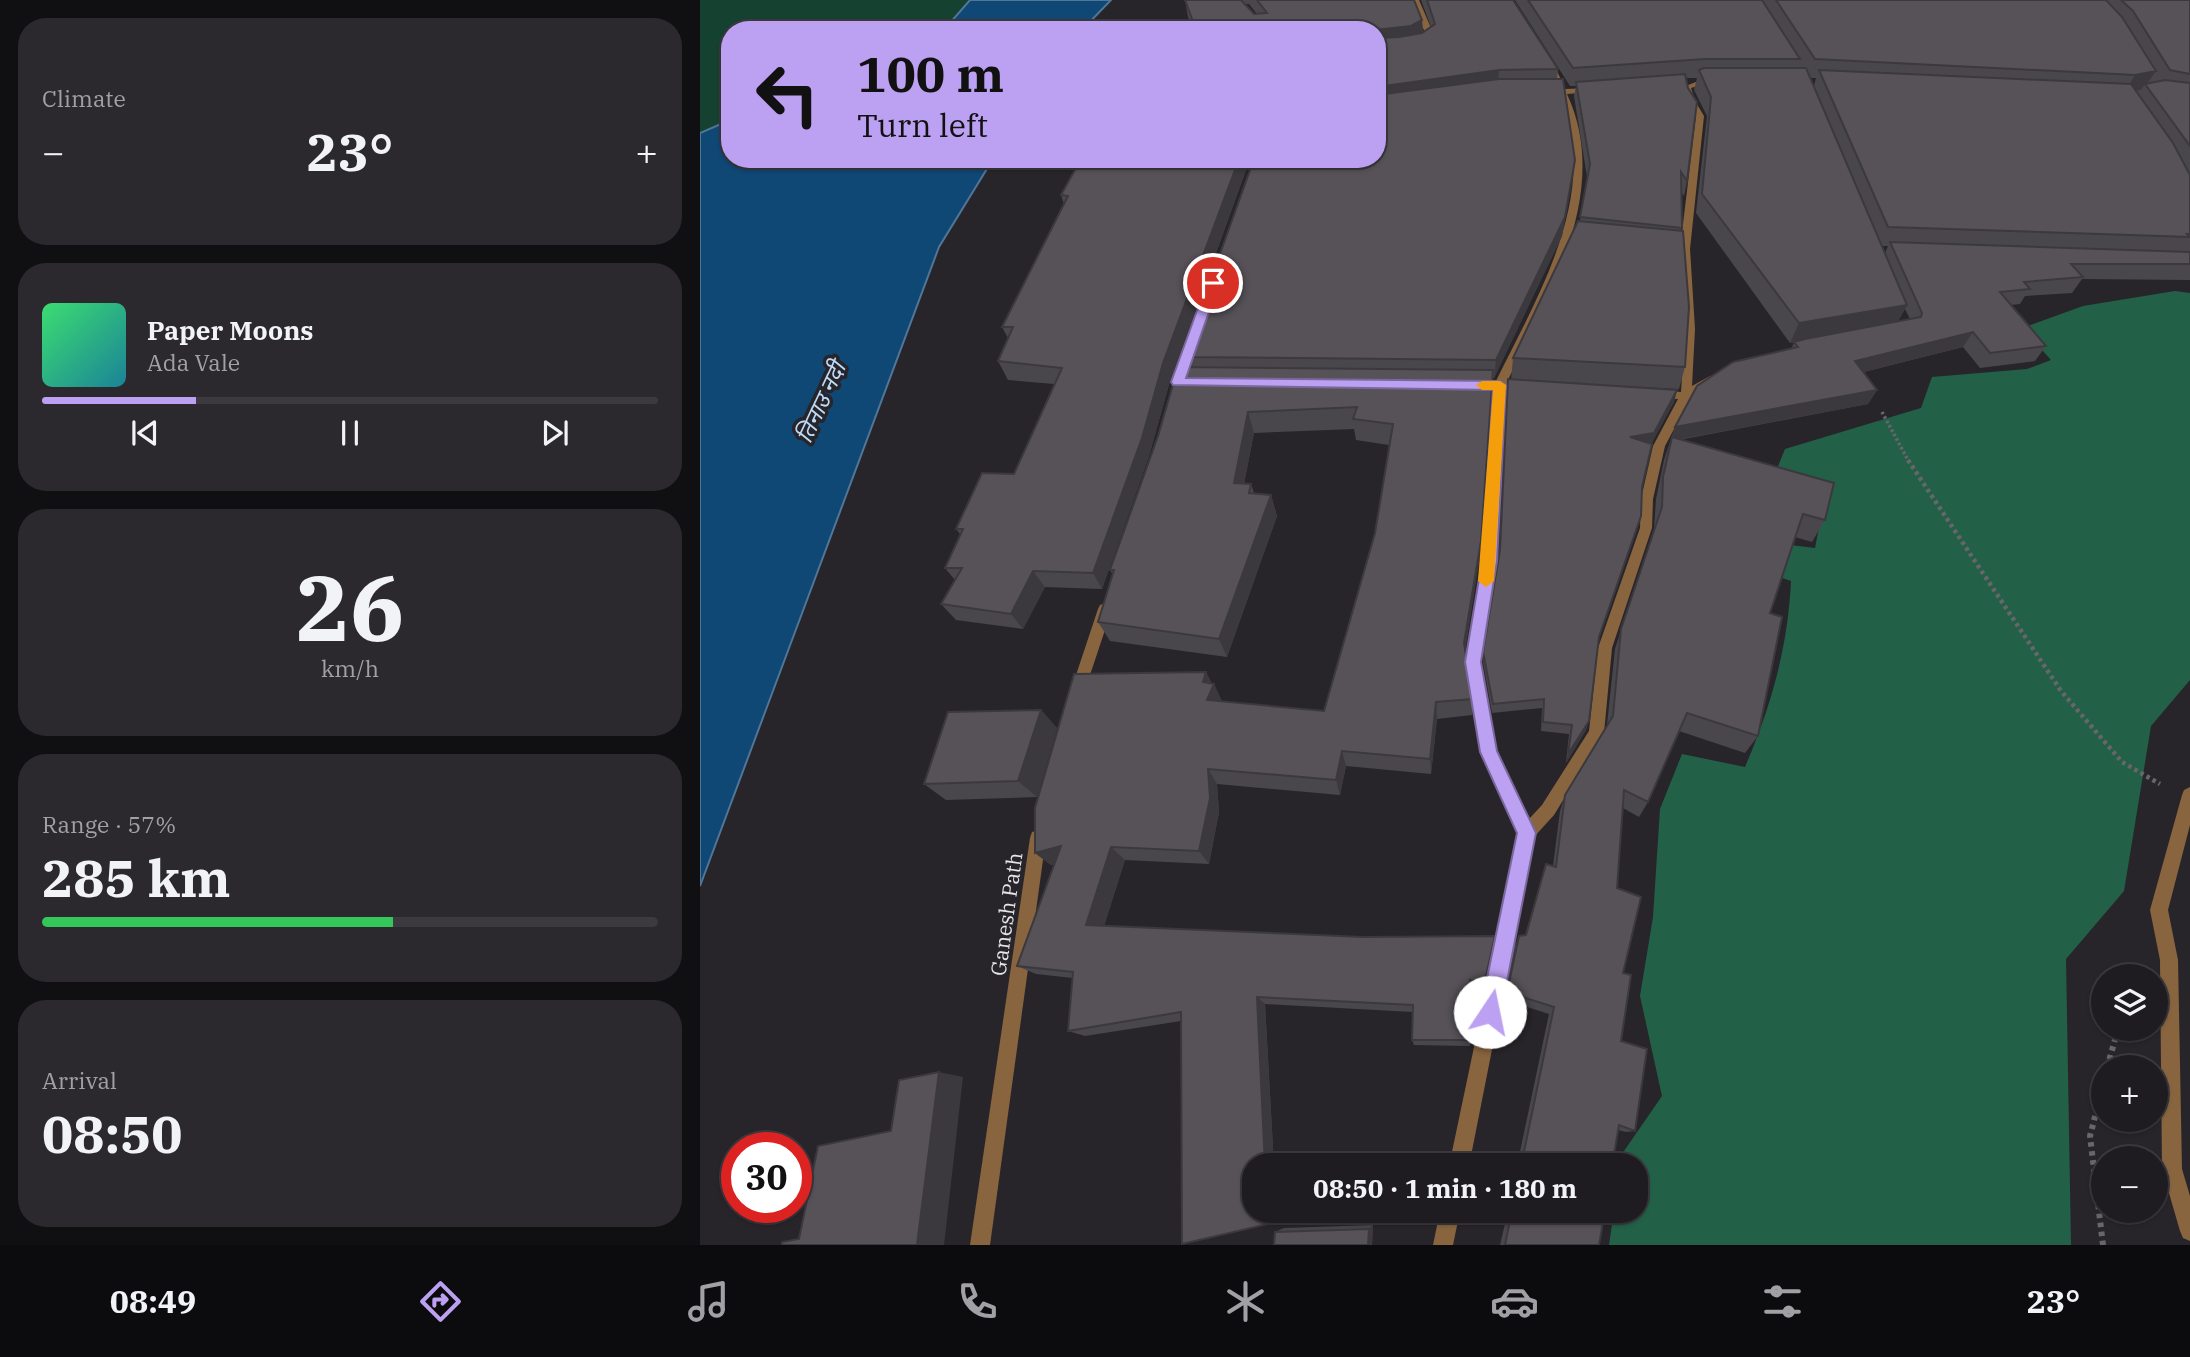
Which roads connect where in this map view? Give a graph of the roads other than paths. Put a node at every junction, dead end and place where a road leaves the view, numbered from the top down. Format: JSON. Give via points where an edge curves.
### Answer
{"nodes":[{"id":1,"x":1415,"y":0,"type":"edge"},
{"id":2,"x":1539,"y":46,"type":"edge"},
{"id":3,"x":1415,"y":47,"type":"edge"},
{"id":4,"x":1674,"y":84,"type":"edge"},
{"id":5,"x":1607,"y":89,"type":"edge"},
{"id":6,"x":1541,"y":92,"type":"edge"},
{"id":7,"x":1566,"y":92,"type":"junction"},
{"id":8,"x":1570,"y":237,"type":"junction"},
{"id":9,"x":1582,"y":238,"type":"edge"},
{"id":10,"x":1722,"y":372,"type":"edge"},
{"id":11,"x":1472,"y":385,"type":"edge"},
{"id":12,"x":1500,"y":385,"type":"junction"},
{"id":13,"x":1540,"y":388,"type":"edge"},
{"id":14,"x":1646,"y":394,"type":"edge"},
{"id":15,"x":1686,"y":396,"type":"junction"},
{"id":16,"x":1110,"y":594,"type":"edge"},
{"id":17,"x":1073,"y":708,"type":"edge"},
{"id":18,"x":2189,"y":797,"type":"edge"},
{"id":19,"x":1040,"y":822,"type":"edge"},
{"id":20,"x":1527,"y":833,"type":"junction"},
{"id":21,"x":1462,"y":1153,"type":"edge"},
{"id":22,"x":1448,"y":1223,"type":"edge"},
{"id":23,"x":2190,"y":1231,"type":"edge"},
{"id":24,"x":980,"y":1245,"type":"edge"},
{"id":25,"x":1443,"y":1245,"type":"edge"}],
"edges":[{"from":1,"to":3,"type":"street","via":[[1430,35],[1426,45]]},
{"from":2,"to":7,"type":"street"},
{"from":4,"to":15,"type":"street","via":[[1707,82],[1687,87],[1700,116],[1679,248],[1690,329]]},
{"from":5,"to":7,"type":"street"},
{"from":6,"to":7,"type":"street"},
{"from":7,"to":8,"type":"street","via":[[1580,179]]},
{"from":8,"to":9,"type":"street"},
{"from":8,"to":12,"type":"street"},
{"from":10,"to":15,"type":"street"},
{"from":11,"to":12,"type":"street"},
{"from":12,"to":13,"type":"street"},
{"from":12,"to":20,"type":"street","via":[[1489,561],[1473,662],[1488,752]]},
{"from":14,"to":15,"type":"street"},
{"from":15,"to":20,"type":"street","via":[[1659,446],[1647,499],[1646,528],[1605,648],[1596,733],[1548,810]]},
{"from":16,"to":17,"type":"street"},
{"from":18,"to":23,"type":"street","via":[[2159,910],[2169,960],[2172,1169]]},
{"from":19,"to":24,"type":"street","name":"Ganesh Path"},
{"from":20,"to":21,"type":"street"},
{"from":22,"to":25,"type":"street"}]}
